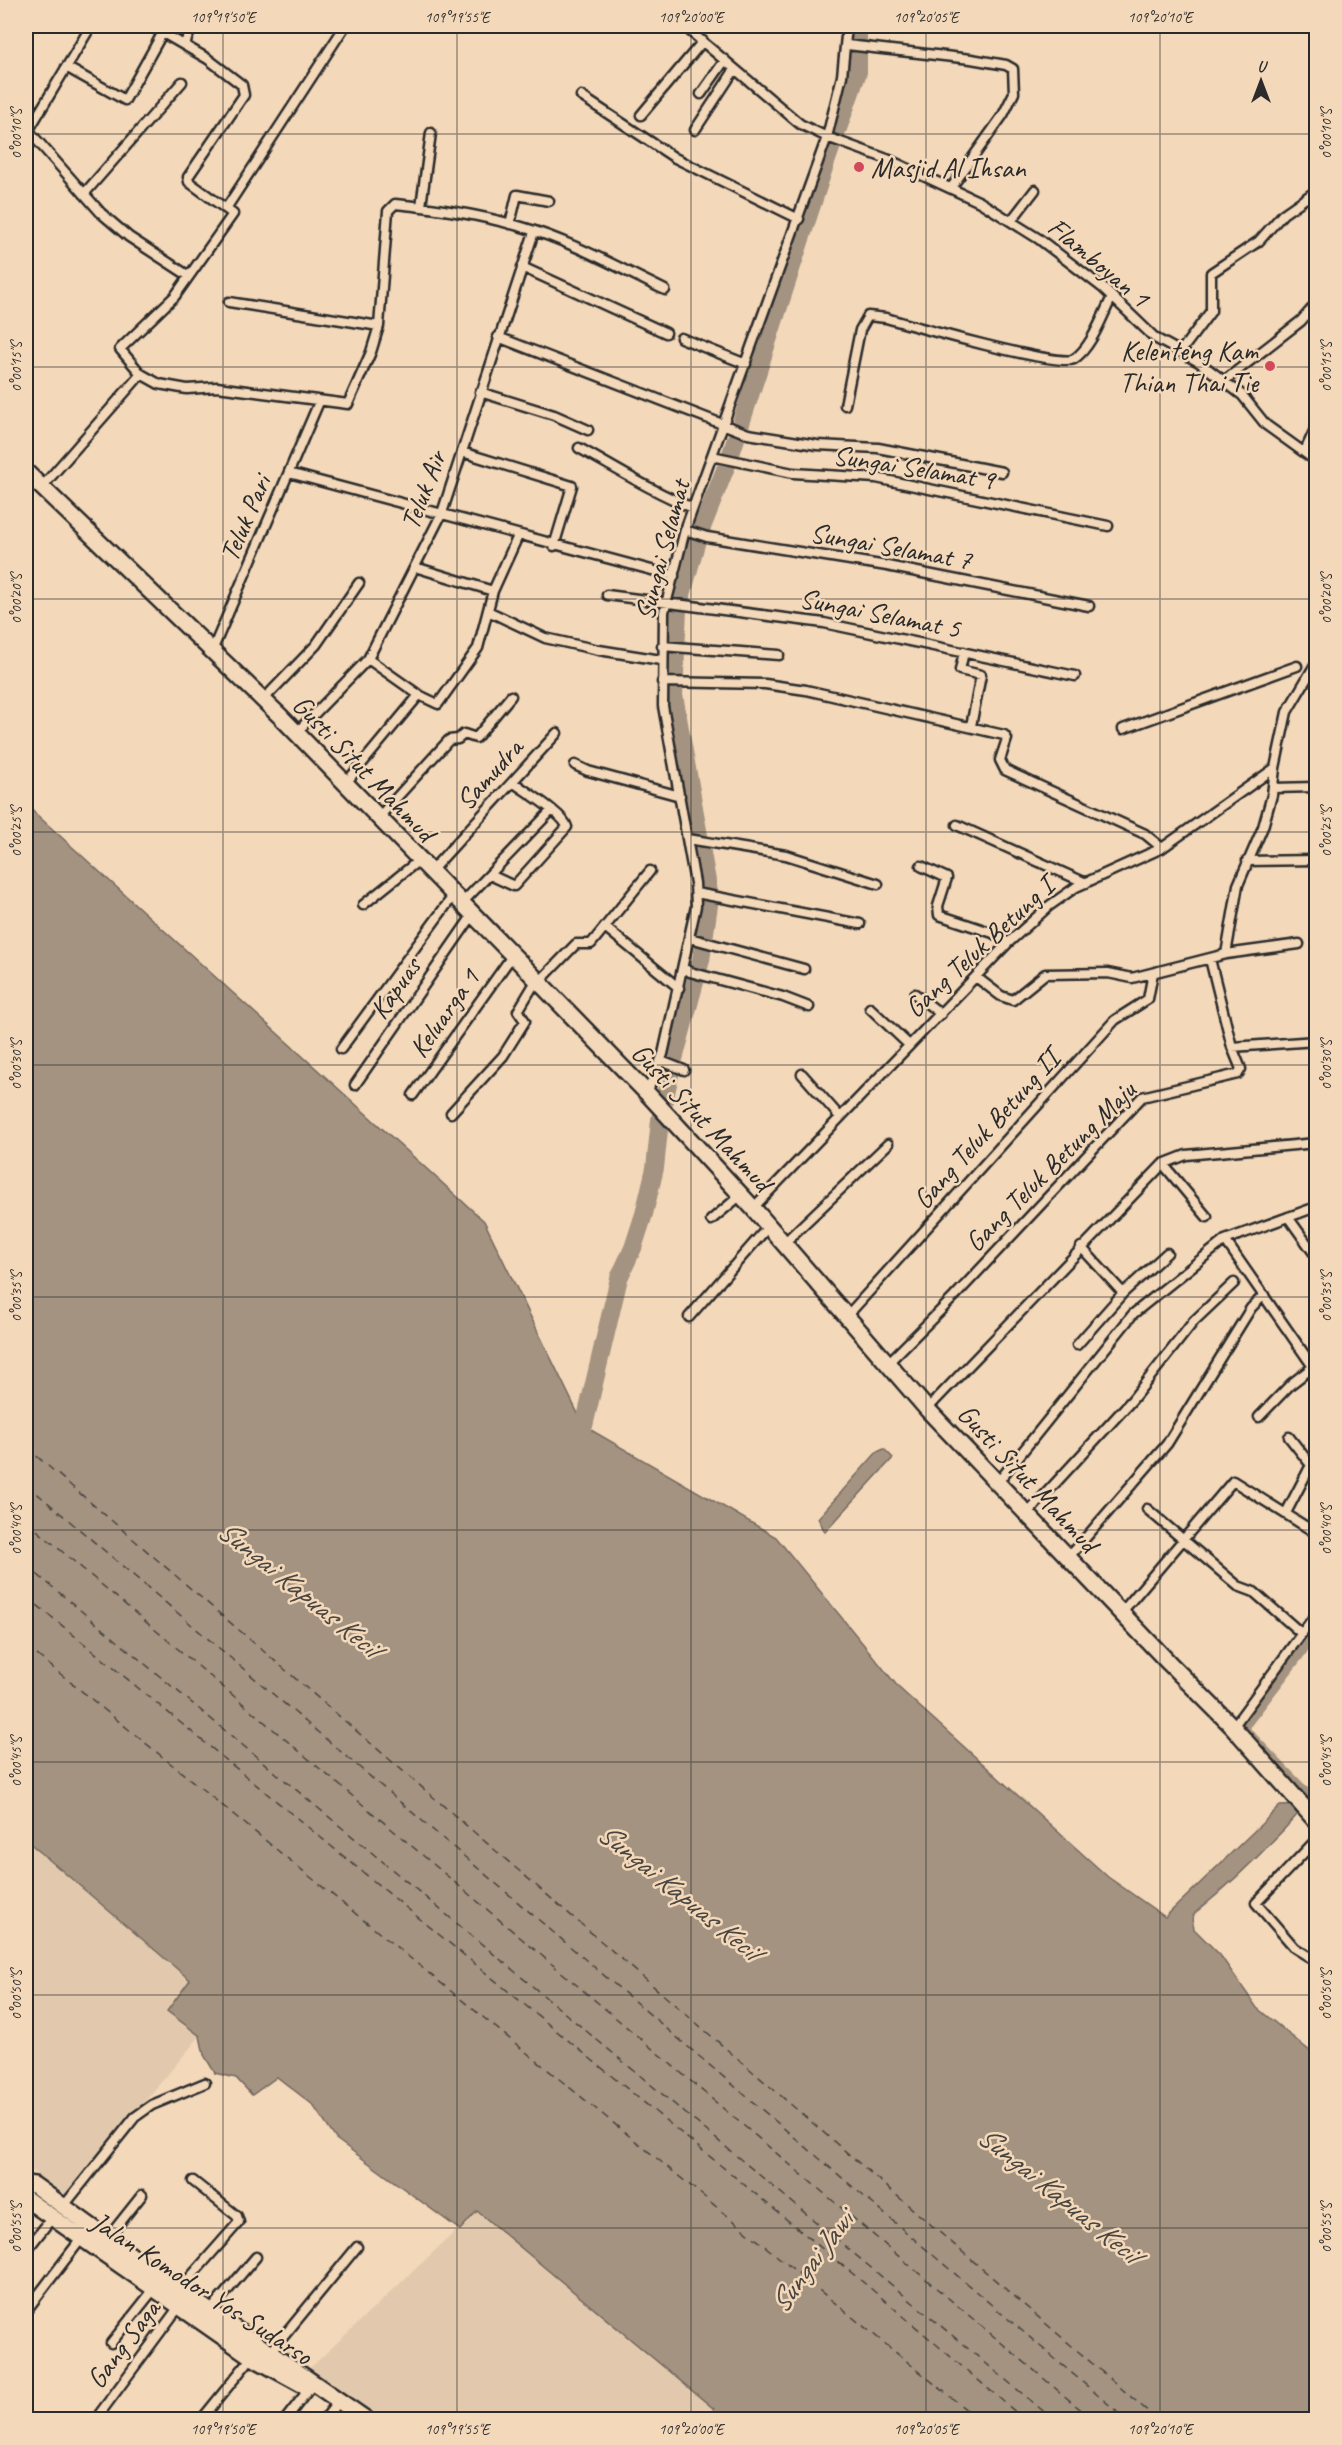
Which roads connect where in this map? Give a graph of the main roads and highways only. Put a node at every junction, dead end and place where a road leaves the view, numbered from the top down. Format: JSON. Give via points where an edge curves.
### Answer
{"nodes":[{"id":1,"x":26,"y":472,"type":"edge"},
{"id":2,"x":1317,"y":1821,"type":"edge"},
{"id":3,"x":26,"y":2184,"type":"edge"},
{"id":4,"x":26,"y":2199,"type":"edge"},
{"id":5,"x":182,"y":2297,"type":"junction"},
{"id":6,"x":351,"y":2420,"type":"edge"},
{"id":7,"x":367,"y":2420,"type":"edge"}],
"edges":[{"from":1,"to":2,"type":"highway","name":"Gusti Situt Mahmud","via":[[263,700],[650,1096],[927,1409],[1233,1727]]},
{"from":3,"to":5,"type":"highway","via":[[34,2185]]},
{"from":4,"to":5,"type":"highway","name":"Jalan Komodor Yos Sudarso","via":[[150,2294]]},
{"from":5,"to":6,"type":"highway","name":"Jalan Komodor Yos Sudarso","via":[[252,2357],[310,2388]]},
{"from":5,"to":7,"type":"highway","via":[[210,2311]]}]}
